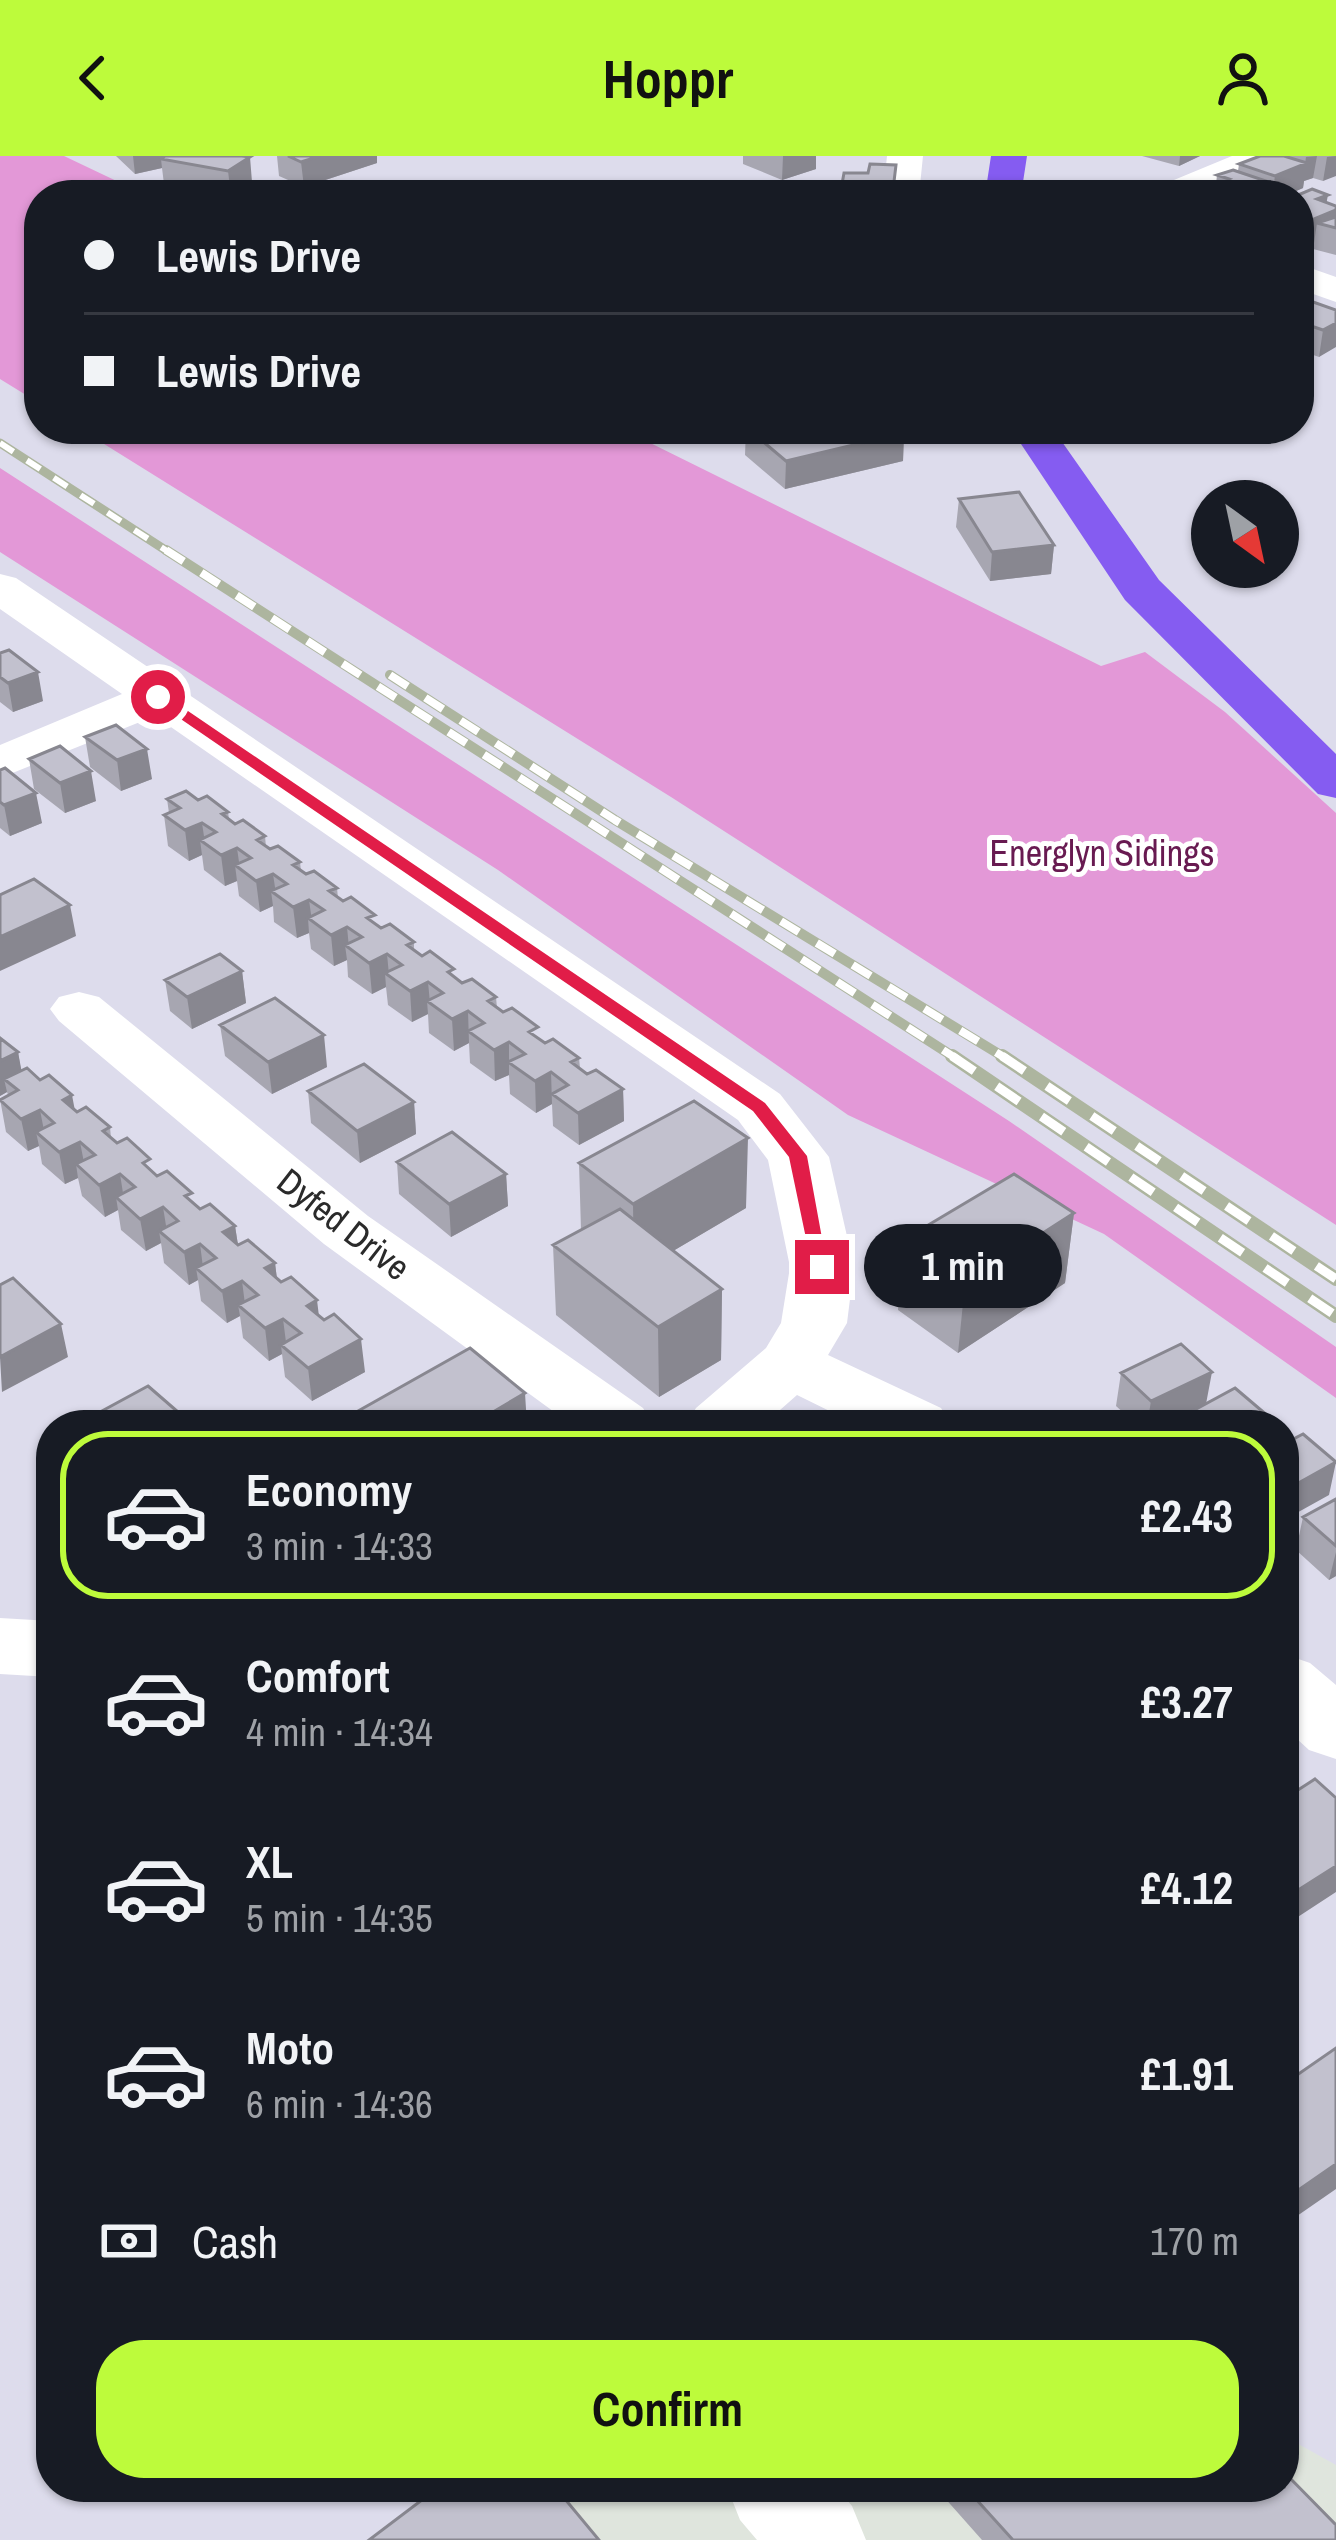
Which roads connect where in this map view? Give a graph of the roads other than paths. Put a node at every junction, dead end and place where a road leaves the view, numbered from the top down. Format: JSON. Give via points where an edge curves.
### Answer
{"nodes":[{"id":1,"x":1263,"y":156,"type":"edge"},
{"id":2,"x":1206,"y":180,"type":"edge"},
{"id":3,"x":1042,"y":444,"type":"edge"},
{"id":4,"x":0,"y":588,"type":"edge"},
{"id":5,"x":158,"y":697,"type":"junction"},
{"id":6,"x":0,"y":763,"type":"edge"},
{"id":7,"x":1336,"y":783,"type":"edge"},
{"id":8,"x":79,"y":1010,"type":"dead end"},
{"id":9,"x":790,"y":1364,"type":"junction"},
{"id":10,"x":598,"y":1410,"type":"edge"},
{"id":11,"x":737,"y":1410,"type":"edge"},
{"id":12,"x":886,"y":1410,"type":"edge"},
{"id":13,"x":0,"y":1646,"type":"edge"},
{"id":14,"x":36,"y":1647,"type":"edge"},
{"id":15,"x":786,"y":2502,"type":"edge"},
{"id":16,"x":818,"y":2540,"type":"edge"}],
"edges":[{"from":1,"to":2,"type":"street"},
{"from":3,"to":7,"type":"main road","via":[[1142,590]]},
{"from":4,"to":5,"type":"street"},
{"from":5,"to":6,"type":"street"},
{"from":5,"to":9,"type":"street","via":[[759,1107],[798,1156],[822,1267],[814,1323]]},
{"from":8,"to":10,"type":"street","name":"Dyfed Drive","via":[[346,1230]]},
{"from":9,"to":11,"type":"street"},
{"from":9,"to":12,"type":"street"},
{"from":13,"to":14,"type":"street"},
{"from":15,"to":16,"type":"street"}]}
